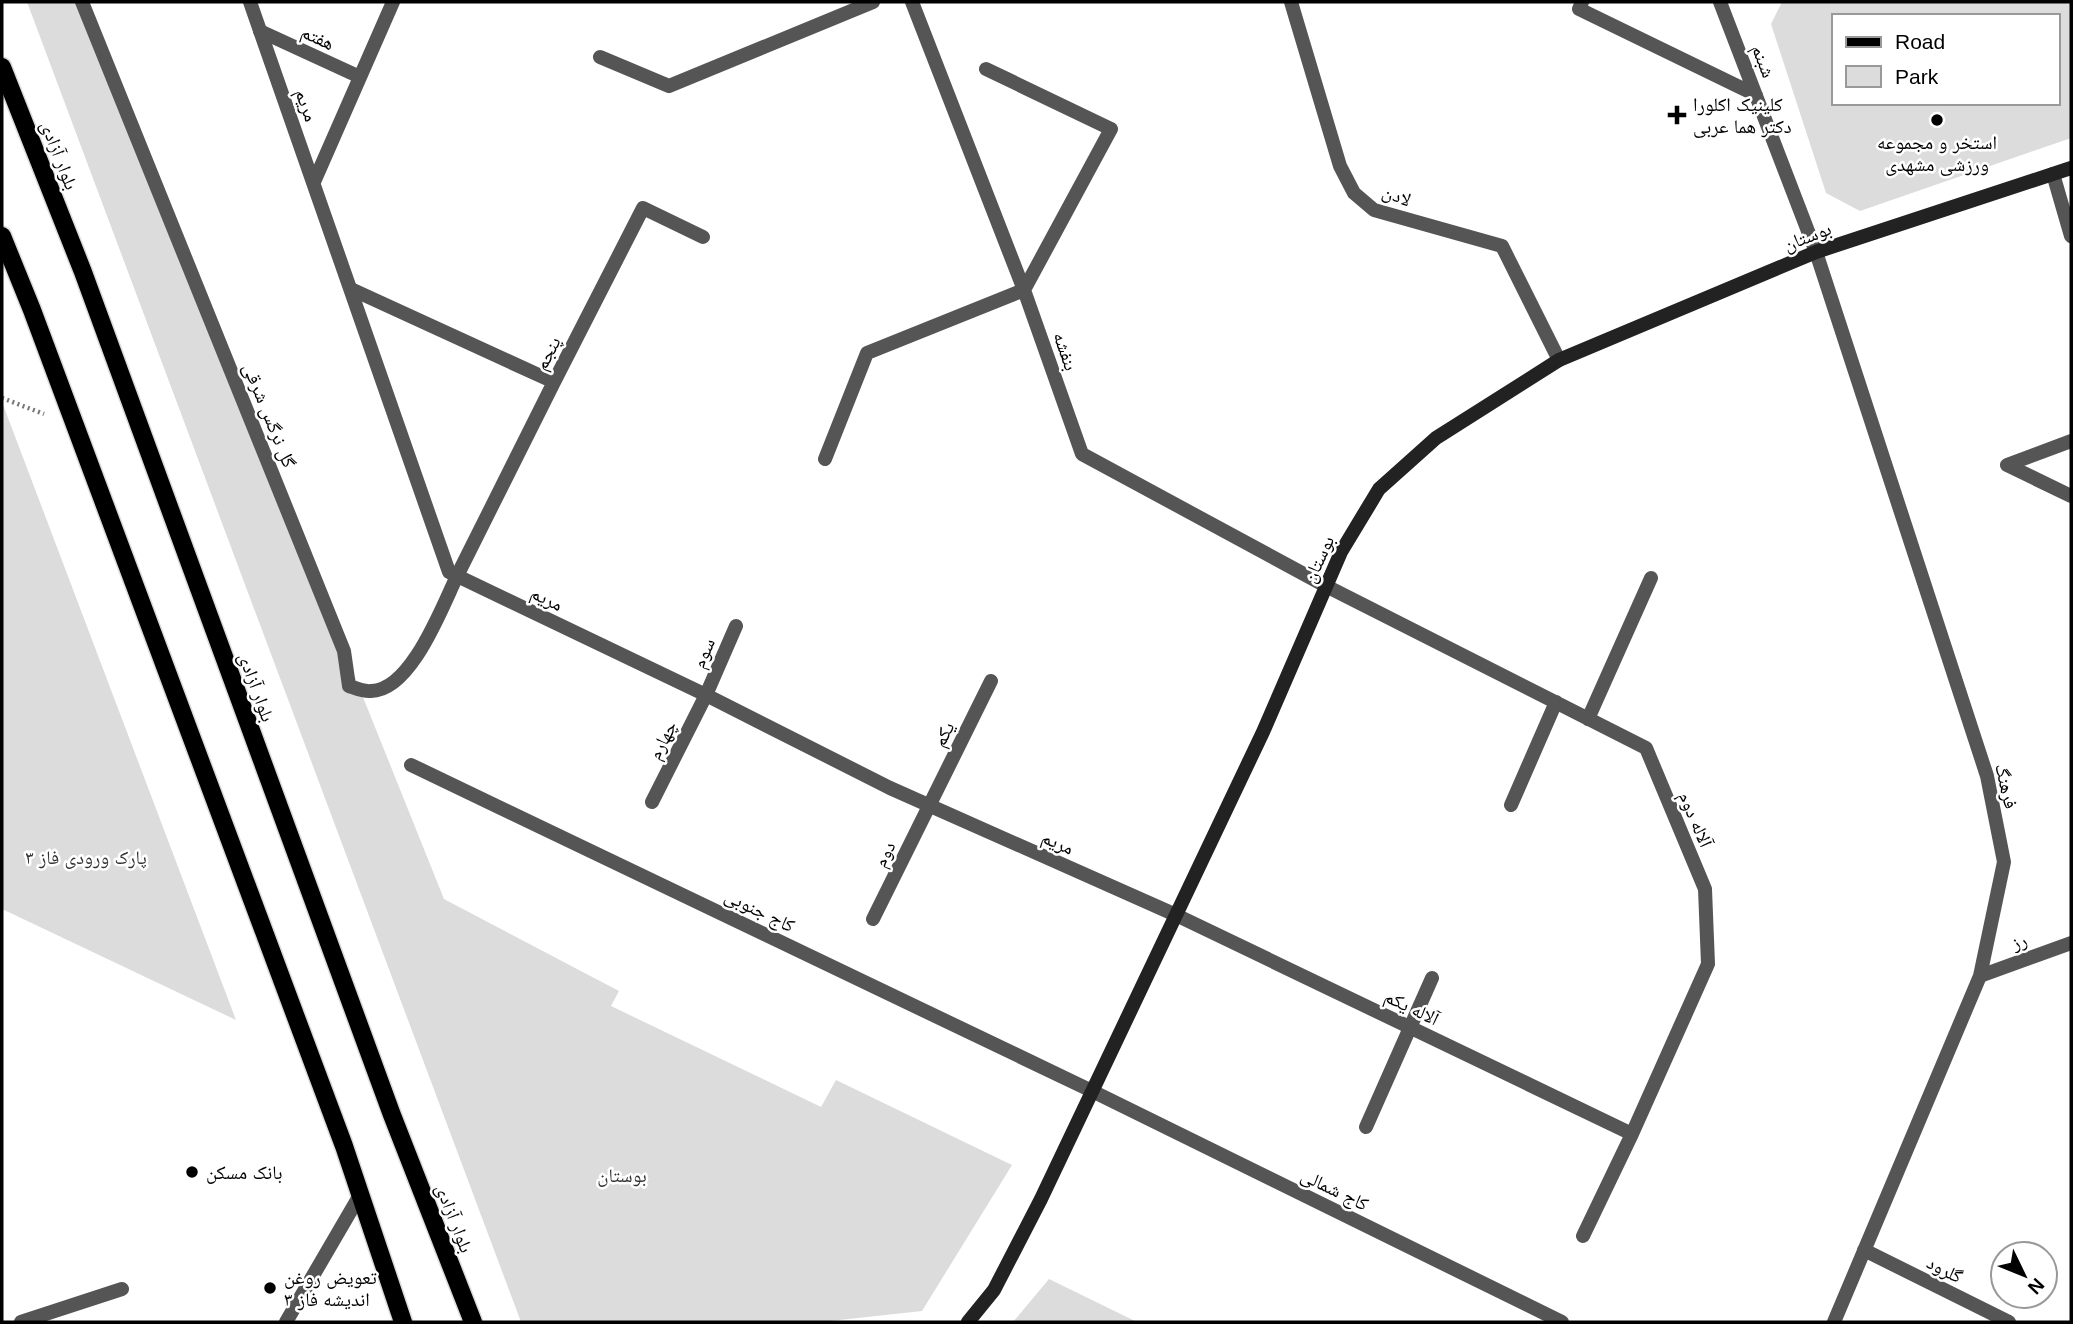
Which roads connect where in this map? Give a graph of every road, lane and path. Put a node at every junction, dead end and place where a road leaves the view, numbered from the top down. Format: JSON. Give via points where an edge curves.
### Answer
{"nodes":[{"id":1,"x":82,"y":2,"type":"edge"},
{"id":2,"x":250,"y":2,"type":"edge"},
{"id":3,"x":393,"y":2,"type":"edge"},
{"id":4,"x":873,"y":2,"type":"edge"},
{"id":5,"x":912,"y":2,"type":"edge"},
{"id":6,"x":1290,"y":2,"type":"edge"},
{"id":7,"x":1582,"y":2,"type":"edge"},
{"id":8,"x":1720,"y":2,"type":"edge"},
{"id":9,"x":1732,"y":2,"type":"edge"},
{"id":10,"x":1726,"y":16,"type":"junction"},
{"id":11,"x":260,"y":31,"type":"junction"},
{"id":12,"x":600,"y":57,"type":"dead end"},
{"id":13,"x":2,"y":67,"type":"edge"},
{"id":14,"x":986,"y":69,"type":"dead end"},
{"id":15,"x":360,"y":77,"type":"junction"},
{"id":16,"x":1756,"y":95,"type":"junction"},
{"id":17,"x":2071,"y":168,"type":"edge"},
{"id":18,"x":2053,"y":174,"type":"junction"},
{"id":19,"x":314,"y":182,"type":"junction"},
{"id":20,"x":2,"y":236,"type":"edge"},
{"id":21,"x":2071,"y":236,"type":"edge"},
{"id":22,"x":703,"y":237,"type":"dead end"},
{"id":23,"x":1816,"y":252,"type":"junction"},
{"id":24,"x":351,"y":289,"type":"junction"},
{"id":25,"x":1024,"y":290,"type":"junction"},
{"id":26,"x":1559,"y":360,"type":"junction"},
{"id":27,"x":554,"y":382,"type":"junction"},
{"id":28,"x":2,"y":398,"type":"edge"},
{"id":29,"x":75,"y":425,"type":"junction"},
{"id":30,"x":2071,"y":441,"type":"edge"},
{"id":31,"x":825,"y":459,"type":"dead end"},
{"id":32,"x":2071,"y":496,"type":"edge"},
{"id":33,"x":457,"y":576,"type":"junction"},
{"id":34,"x":1651,"y":578,"type":"dead end"},
{"id":35,"x":1326,"y":586,"type":"junction"},
{"id":36,"x":736,"y":626,"type":"dead end"},
{"id":37,"x":991,"y":681,"type":"dead end"},
{"id":38,"x":706,"y":695,"type":"junction"},
{"id":39,"x":1556,"y":702,"type":"junction"},
{"id":40,"x":1588,"y":719,"type":"junction"},
{"id":41,"x":411,"y":765,"type":"dead end"},
{"id":42,"x":652,"y":802,"type":"dead end"},
{"id":43,"x":929,"y":805,"type":"junction"},
{"id":44,"x":1511,"y":805,"type":"dead end"},
{"id":45,"x":1175,"y":915,"type":"junction"},
{"id":46,"x":873,"y":919,"type":"dead end"},
{"id":47,"x":2071,"y":943,"type":"edge"},
{"id":48,"x":1980,"y":976,"type":"junction"},
{"id":49,"x":1432,"y":978,"type":"dead end"},
{"id":50,"x":1409,"y":1027,"type":"junction"},
{"id":51,"x":1092,"y":1091,"type":"junction"},
{"id":52,"x":1366,"y":1127,"type":"dead end"},
{"id":53,"x":1632,"y":1134,"type":"junction"},
{"id":54,"x":360,"y":1195,"type":"junction"},
{"id":55,"x":1583,"y":1236,"type":"dead end"},
{"id":56,"x":1864,"y":1250,"type":"junction"},
{"id":57,"x":122,"y":1289,"type":"dead end"},
{"id":58,"x":21,"y":1322,"type":"edge"},
{"id":59,"x":286,"y":1322,"type":"edge"},
{"id":60,"x":403,"y":1322,"type":"edge"},
{"id":61,"x":473,"y":1322,"type":"edge"},
{"id":62,"x":968,"y":1322,"type":"edge"},
{"id":63,"x":1562,"y":1322,"type":"edge"},
{"id":64,"x":1834,"y":1322,"type":"edge"},
{"id":65,"x":2009,"y":1322,"type":"edge"}],
"edges":[{"from":1,"to":33,"type":"street","name":"گل نرگس شرقی","via":[[344,651],[349,686],[370,692],[389,687],[402,675],[425,641]]},
{"from":2,"to":11,"type":"street","name":"مریم"},
{"from":3,"to":15,"type":"street"},
{"from":4,"to":12,"type":"street","via":[[669,86]]},
{"from":5,"to":25,"type":"street","name":"بنفشه"},
{"from":6,"to":26,"type":"street","name":"لادن","via":[[1340,166],[1354,193],[1374,210],[1502,246]]},
{"from":7,"to":16,"type":"street","via":[[1579,9]]},
{"from":8,"to":10,"type":"street","name":"شبنم"},
{"from":9,"to":10,"type":"street"},
{"from":10,"to":16,"type":"street","name":"شبنم"},
{"from":11,"to":15,"type":"street","name":"هفتم"},
{"from":11,"to":19,"type":"street","name":"مریم"},
{"from":13,"to":61,"type":"main road","name":"بلوار آزادی","via":[[88,285],[382,1089]]},
{"from":14,"to":25,"type":"street","via":[[1111,128]]},
{"from":15,"to":19,"type":"street"},
{"from":16,"to":23,"type":"street","name":"شبنم"},
{"from":17,"to":18,"type":"street","name":"بوستان"},
{"from":18,"to":21,"type":"street"},
{"from":18,"to":23,"type":"street","name":"بوستان"},
{"from":19,"to":24,"type":"street","name":"مریم"},
{"from":20,"to":29,"type":"main road"},
{"from":22,"to":27,"type":"street","name":"پنجم","via":[[643,208]]},
{"from":23,"to":26,"type":"street","name":"بوستان"},
{"from":23,"to":48,"type":"street","name":"فرهنگ","via":[[1987,776],[2004,862]]},
{"from":24,"to":27,"type":"street"},
{"from":24,"to":33,"type":"street","name":"مریم","via":[[449,572]]},
{"from":25,"to":31,"type":"street","via":[[867,353]]},
{"from":25,"to":35,"type":"street","name":"بنفشه","via":[[1082,454]]},
{"from":26,"to":35,"type":"street","name":"بوستان","via":[[1436,438],[1379,489]]},
{"from":27,"to":33,"type":"street","name":"پنجم"},
{"from":28,"to":29,"type":"path"},
{"from":29,"to":54,"type":"main road"},
{"from":30,"to":32,"type":"street","via":[[2007,465]]},
{"from":33,"to":38,"type":"street","name":"مریم"},
{"from":34,"to":40,"type":"street"},
{"from":35,"to":39,"type":"street","name":"آلاله دوم"},
{"from":35,"to":45,"type":"street","name":"بوستان","via":[[1263,732]]},
{"from":36,"to":38,"type":"street","name":"سوم"},
{"from":37,"to":43,"type":"street","name":"یکم"},
{"from":38,"to":42,"type":"street","name":"چهارم"},
{"from":38,"to":43,"type":"street","name":"مریم"},
{"from":39,"to":40,"type":"street","name":"آلاله دوم"},
{"from":39,"to":44,"type":"street"},
{"from":40,"to":53,"type":"street","name":"آلاله دوم","via":[[1646,748],[1705,889],[1708,964]]},
{"from":41,"to":51,"type":"street","name":"کاج جنوبی"},
{"from":43,"to":45,"type":"street","name":"مریم"},
{"from":43,"to":46,"type":"street","name":"دوم"},
{"from":45,"to":50,"type":"street","name":"آلاله یکم"},
{"from":45,"to":51,"type":"street","name":"بوستان"},
{"from":47,"to":48,"type":"street","name":"رز"},
{"from":48,"to":56,"type":"street","name":"فرهنگ"},
{"from":49,"to":50,"type":"street"},
{"from":50,"to":52,"type":"street"},
{"from":50,"to":53,"type":"street","name":"آلاله یکم"},
{"from":51,"to":62,"type":"street","name":"بوستان","via":[[994,1290]]},
{"from":51,"to":63,"type":"street","name":"کاج شمالی"},
{"from":53,"to":55,"type":"street","name":"آلاله دوم"},
{"from":54,"to":59,"type":"street"},
{"from":54,"to":60,"type":"main road"},
{"from":56,"to":64,"type":"street","name":"فرهنگ"},
{"from":56,"to":65,"type":"street","name":"گلرود"},
{"from":57,"to":58,"type":"street"}]}
